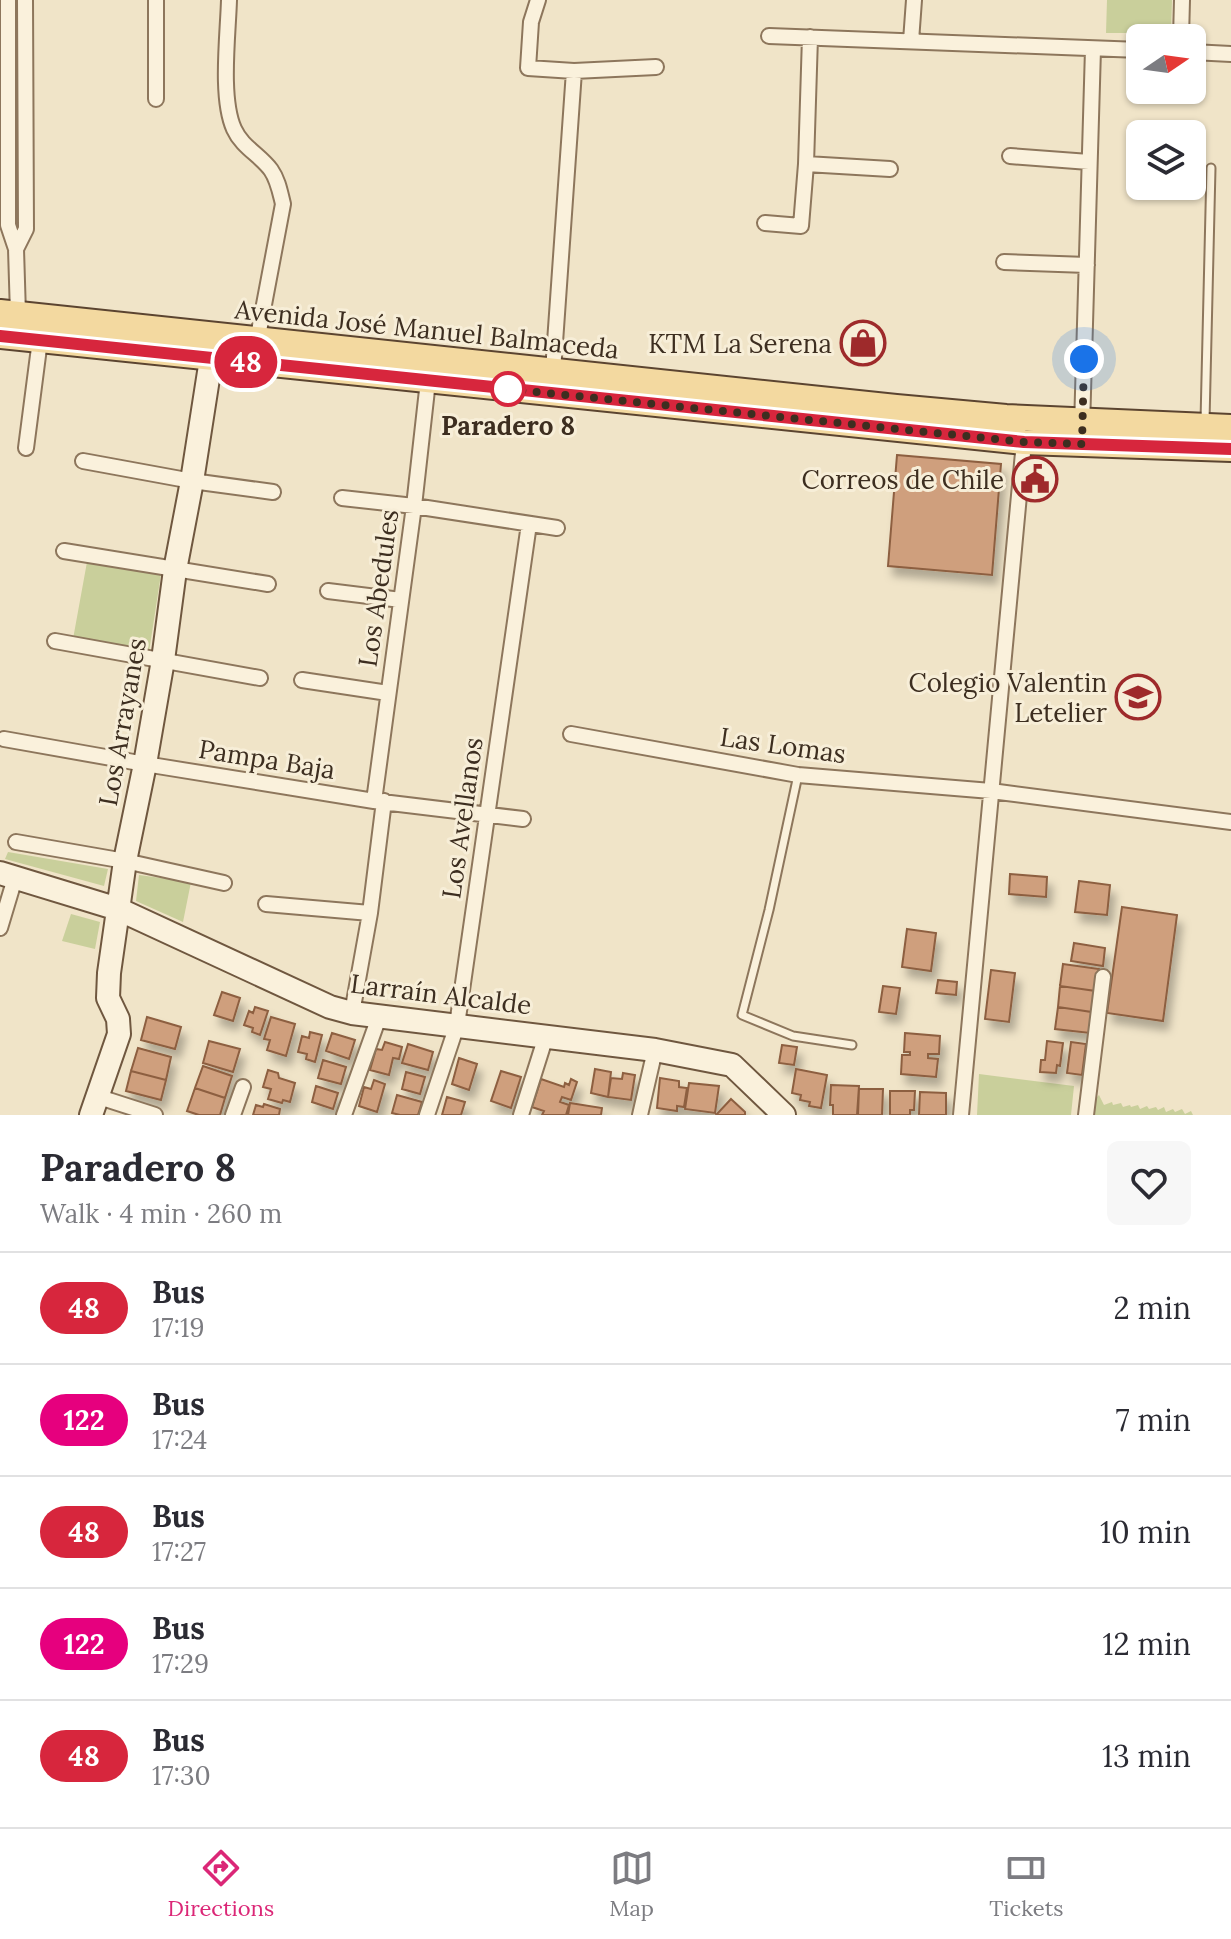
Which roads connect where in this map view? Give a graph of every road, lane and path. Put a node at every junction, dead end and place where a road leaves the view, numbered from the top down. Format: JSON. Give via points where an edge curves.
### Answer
{"nodes":[{"id":1,"x":8,"y":0,"type":"edge"},
{"id":2,"x":25,"y":0,"type":"edge"},
{"id":3,"x":156,"y":0,"type":"edge"},
{"id":4,"x":229,"y":0,"type":"edge"},
{"id":5,"x":538,"y":0,"type":"edge"},
{"id":6,"x":914,"y":0,"type":"edge"},
{"id":7,"x":1182,"y":0,"type":"edge"},
{"id":8,"x":1181,"y":24,"type":"edge"},
{"id":9,"x":769,"y":36,"type":"dead end"},
{"id":10,"x":810,"y":37,"type":"junction"},
{"id":11,"x":911,"y":41,"type":"junction"},
{"id":12,"x":1093,"y":49,"type":"junction"},
{"id":13,"x":1126,"y":50,"type":"edge"},
{"id":14,"x":1206,"y":53,"type":"edge"},
{"id":15,"x":1231,"y":54,"type":"edge"},
{"id":16,"x":656,"y":67,"type":"dead end"},
{"id":17,"x":574,"y":71,"type":"junction"},
{"id":18,"x":25,"y":93,"type":"junction"},
{"id":19,"x":8,"y":94,"type":"junction"},
{"id":20,"x":156,"y":99,"type":"dead end"},
{"id":21,"x":1010,"y":156,"type":"dead end"},
{"id":22,"x":1089,"y":162,"type":"junction"},
{"id":23,"x":806,"y":164,"type":"junction"},
{"id":24,"x":1211,"y":168,"type":"dead end"},
{"id":25,"x":890,"y":169,"type":"dead end"},
{"id":26,"x":765,"y":223,"type":"dead end"},
{"id":27,"x":16,"y":249,"type":"junction"},
{"id":28,"x":1004,"y":262,"type":"dead end"},
{"id":29,"x":1087,"y":265,"type":"junction"},
{"id":30,"x":9,"y":313,"type":"edge"},
{"id":31,"x":0,"y":336,"type":"edge"},
{"id":32,"x":40,"y":340,"type":"junction"},
{"id":33,"x":213,"y":346,"type":"junction"},
{"id":34,"x":256,"y":351,"type":"junction"},
{"id":35,"x":553,"y":371,"type":"junction"},
{"id":36,"x":428,"y":381,"type":"junction"},
{"id":37,"x":1205,"y":426,"type":"junction"},
{"id":38,"x":1231,"y":427,"type":"edge"},
{"id":39,"x":1082,"y":433,"type":"junction"},
{"id":40,"x":1024,"y":442,"type":"junction"},
{"id":41,"x":26,"y":448,"type":"dead end"},
{"id":42,"x":1231,"y":449,"type":"edge"},
{"id":43,"x":83,"y":461,"type":"dead end"},
{"id":44,"x":192,"y":481,"type":"junction"},
{"id":45,"x":273,"y":492,"type":"dead end"},
{"id":46,"x":342,"y":498,"type":"dead end"},
{"id":47,"x":414,"y":506,"type":"junction"},
{"id":48,"x":529,"y":524,"type":"junction"},
{"id":49,"x":557,"y":528,"type":"dead end"},
{"id":50,"x":64,"y":551,"type":"dead end"},
{"id":51,"x":175,"y":570,"type":"junction"},
{"id":52,"x":268,"y":584,"type":"dead end"},
{"id":53,"x":328,"y":591,"type":"dead end"},
{"id":54,"x":401,"y":600,"type":"junction"},
{"id":55,"x":55,"y":641,"type":"dead end"},
{"id":56,"x":163,"y":660,"type":"junction"},
{"id":57,"x":260,"y":678,"type":"dead end"},
{"id":58,"x":302,"y":680,"type":"dead end"},
{"id":59,"x":388,"y":693,"type":"junction"},
{"id":60,"x":571,"y":734,"type":"dead end"},
{"id":61,"x":4,"y":739,"type":"dead end"},
{"id":62,"x":145,"y":764,"type":"junction"},
{"id":63,"x":798,"y":775,"type":"junction"},
{"id":64,"x":991,"y":791,"type":"junction"},
{"id":65,"x":379,"y":801,"type":"junction"},
{"id":66,"x":487,"y":814,"type":"junction"},
{"id":67,"x":523,"y":819,"type":"dead end"},
{"id":68,"x":1231,"y":822,"type":"edge"},
{"id":69,"x":16,"y":842,"type":"dead end"},
{"id":70,"x":125,"y":861,"type":"junction"},
{"id":71,"x":7,"y":875,"type":"edge"},
{"id":72,"x":224,"y":883,"type":"dead end"},
{"id":73,"x":266,"y":904,"type":"dead end"},
{"id":74,"x":118,"y":909,"type":"junction"},
{"id":75,"x":370,"y":913,"type":"junction"},
{"id":76,"x":0,"y":928,"type":"edge"},
{"id":77,"x":1103,"y":977,"type":"dead end"},
{"id":78,"x":352,"y":1013,"type":"junction"},
{"id":79,"x":379,"y":1017,"type":"junction"},
{"id":80,"x":457,"y":1025,"type":"junction"},
{"id":81,"x":546,"y":1036,"type":"junction"},
{"id":82,"x":852,"y":1045,"type":"dead end"},
{"id":83,"x":655,"y":1050,"type":"junction"},
{"id":84,"x":243,"y":1087,"type":"dead end"},
{"id":85,"x":93,"y":1106,"type":"edge"},
{"id":86,"x":155,"y":1115,"type":"edge"},
{"id":87,"x":233,"y":1115,"type":"edge"},
{"id":88,"x":344,"y":1115,"type":"edge"},
{"id":89,"x":427,"y":1115,"type":"edge"},
{"id":90,"x":521,"y":1115,"type":"edge"},
{"id":91,"x":640,"y":1115,"type":"edge"},
{"id":92,"x":784,"y":1115,"type":"edge"},
{"id":93,"x":961,"y":1115,"type":"edge"},
{"id":94,"x":1086,"y":1115,"type":"edge"}],
"edges":[{"from":1,"to":19,"type":"street"},
{"from":2,"to":18,"type":"street"},
{"from":3,"to":20,"type":"street"},
{"from":4,"to":34,"type":"street","via":[[226,104],[234,131],[270,168],[283,204]]},
{"from":5,"to":17,"type":"street","via":[[528,68]]},
{"from":6,"to":11,"type":"street"},
{"from":7,"to":8,"type":"street"},
{"from":9,"to":10,"type":"street"},
{"from":10,"to":11,"type":"street"},
{"from":10,"to":23,"type":"street"},
{"from":11,"to":12,"type":"street"},
{"from":12,"to":13,"type":"street"},
{"from":12,"to":22,"type":"street"},
{"from":14,"to":15,"type":"street"},
{"from":16,"to":17,"type":"street"},
{"from":17,"to":35,"type":"street"},
{"from":18,"to":19,"type":"street"},
{"from":18,"to":27,"type":"street","via":[[26,229]]},
{"from":19,"to":27,"type":"street","via":[[8,225]]},
{"from":21,"to":22,"type":"street"},
{"from":22,"to":29,"type":"street"},
{"from":23,"to":25,"type":"street"},
{"from":23,"to":26,"type":"street","via":[[801,226]]},
{"from":24,"to":37,"type":"lane"},
{"from":27,"to":30,"type":"street"},
{"from":28,"to":29,"type":"street"},
{"from":29,"to":39,"type":"street"},
{"from":30,"to":33,"type":"main road","name":"Avenida José Manuel Balmaceda"},
{"from":31,"to":32,"type":"main road","name":"Avenida José Manuel Balmaceda"},
{"from":32,"to":33,"type":"main road","name":"Avenida José Manuel Balmaceda"},
{"from":32,"to":41,"type":"street"},
{"from":33,"to":34,"type":"main road","name":"Avenida José Manuel Balmaceda"},
{"from":33,"to":44,"type":"street","name":"Los Arrayanes"},
{"from":34,"to":35,"type":"main road","name":"Avenida José Manuel Balmaceda"},
{"from":34,"to":36,"type":"main road","name":"Avenida José Manuel Balmaceda"},
{"from":35,"to":39,"type":"main road","name":"Avenida José Manuel Balmaceda","via":[[1006,417]]},
{"from":36,"to":40,"type":"main road","name":"Avenida José Manuel Balmaceda"},
{"from":36,"to":47,"type":"street","name":"Los Abedules"},
{"from":37,"to":38,"type":"main road","name":"Avenida José Manuel Balmaceda"},
{"from":37,"to":39,"type":"main road","name":"Avenida José Manuel Balmaceda"},
{"from":39,"to":40,"type":"main road","name":"Avenida José Manuel Balmaceda"},
{"from":39,"to":42,"type":"main road","name":"Avenida José Manuel Balmaceda"},
{"from":40,"to":64,"type":"street"},
{"from":43,"to":44,"type":"street"},
{"from":44,"to":45,"type":"street"},
{"from":44,"to":51,"type":"street","name":"Los Arrayanes"},
{"from":46,"to":47,"type":"street"},
{"from":47,"to":48,"type":"street"},
{"from":47,"to":54,"type":"street","name":"Los Abedules"},
{"from":48,"to":49,"type":"street"},
{"from":48,"to":66,"type":"street","name":"Los Avellanos"},
{"from":50,"to":51,"type":"street"},
{"from":51,"to":52,"type":"street"},
{"from":51,"to":56,"type":"street","name":"Los Arrayanes"},
{"from":53,"to":54,"type":"street"},
{"from":54,"to":59,"type":"street","name":"Los Abedules"},
{"from":55,"to":56,"type":"street"},
{"from":56,"to":57,"type":"street"},
{"from":56,"to":62,"type":"street","name":"Los Arrayanes"},
{"from":58,"to":59,"type":"street"},
{"from":59,"to":65,"type":"street","name":"Los Abedules"},
{"from":60,"to":63,"type":"street","name":"Las Lomas"},
{"from":61,"to":62,"type":"street","name":"Pampa Baja"},
{"from":62,"to":65,"type":"street","name":"Pampa Baja"},
{"from":62,"to":70,"type":"street","name":"Los Arrayanes"},
{"from":63,"to":64,"type":"street","name":"Las Lomas"},
{"from":63,"to":82,"type":"lane","via":[[742,1015],[793,1036]]},
{"from":64,"to":68,"type":"street"},
{"from":64,"to":93,"type":"street"},
{"from":65,"to":66,"type":"street","name":"Pampa Baja"},
{"from":65,"to":75,"type":"street","name":"Los Abedules"},
{"from":66,"to":67,"type":"street","name":"Pampa Baja"},
{"from":66,"to":80,"type":"street","name":"Los Avellanos"},
{"from":69,"to":70,"type":"street"},
{"from":70,"to":72,"type":"street"},
{"from":70,"to":74,"type":"street","name":"Los Arrayanes"},
{"from":71,"to":74,"type":"street","name":"Larraín Alcalde"},
{"from":71,"to":76,"type":"street"},
{"from":73,"to":75,"type":"street"},
{"from":74,"to":78,"type":"street","name":"Larraín Alcalde"},
{"from":74,"to":85,"type":"street","name":"Los Arrayanes","via":[[108,998],[119,1034]]},
{"from":75,"to":78,"type":"street","name":"Los Abedules"},
{"from":77,"to":94,"type":"street"},
{"from":78,"to":79,"type":"street","name":"Larraín Alcalde"},
{"from":79,"to":80,"type":"street","name":"Larraín Alcalde"},
{"from":79,"to":88,"type":"street"},
{"from":80,"to":81,"type":"street","name":"Larraín Alcalde"},
{"from":80,"to":89,"type":"street","name":"Los Avellanos"},
{"from":81,"to":83,"type":"street","name":"Larraín Alcalde"},
{"from":81,"to":90,"type":"street"},
{"from":83,"to":91,"type":"street"},
{"from":83,"to":92,"type":"street","name":"Larraín Alcalde","via":[[732,1065]]},
{"from":84,"to":87,"type":"street"},
{"from":85,"to":86,"type":"street"}]}
